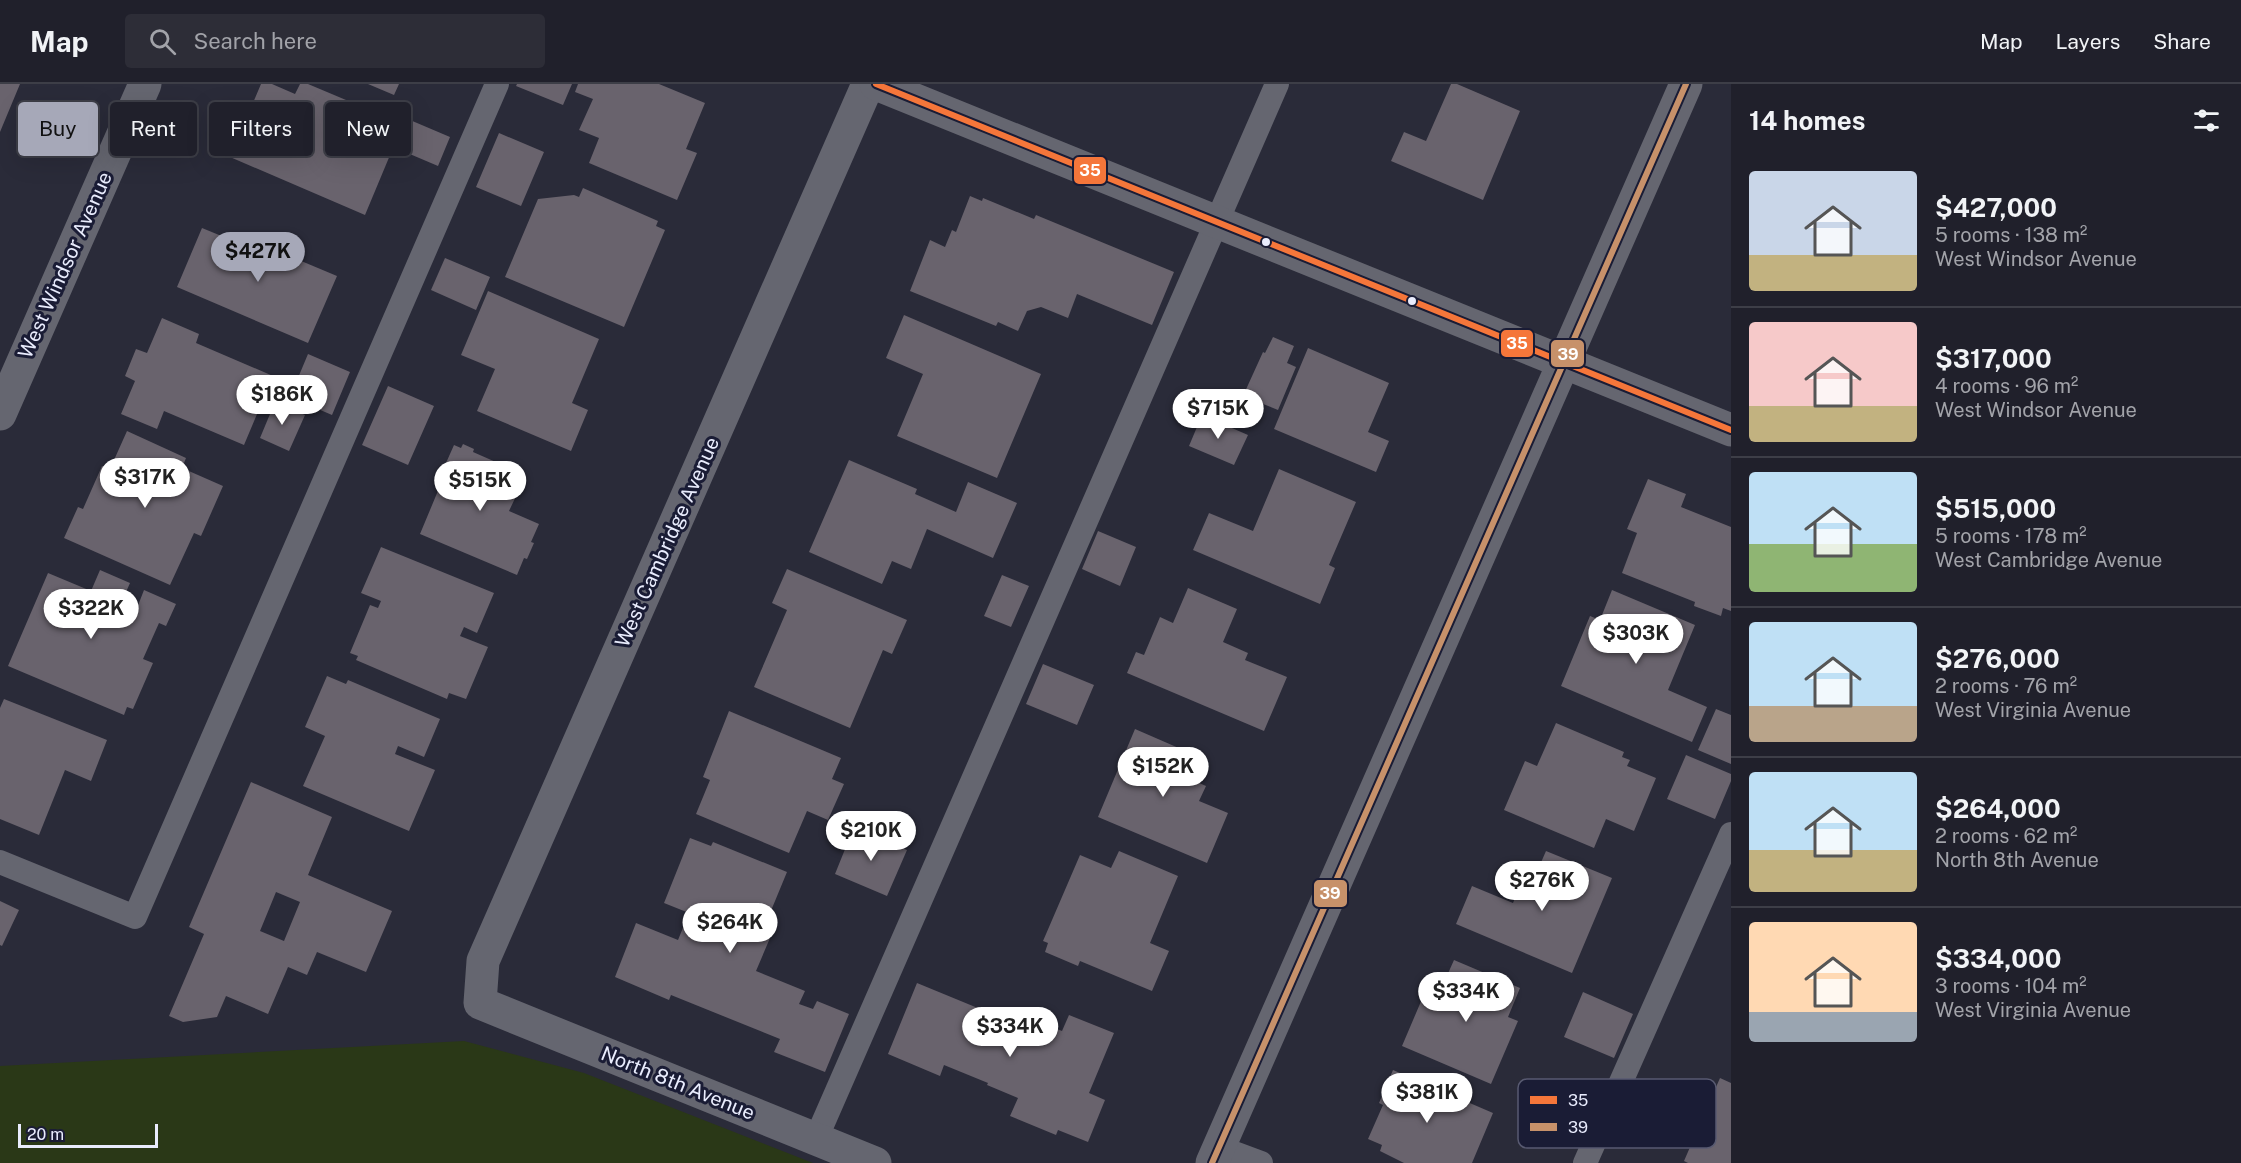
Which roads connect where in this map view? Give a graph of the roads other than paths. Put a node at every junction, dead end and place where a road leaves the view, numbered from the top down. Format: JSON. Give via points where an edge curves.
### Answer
{"nodes":[{"id":1,"x":145,"y":84,"type":"edge"},
{"id":2,"x":497,"y":84,"type":"edge"},
{"id":3,"x":868,"y":84,"type":"edge"},
{"id":4,"x":876,"y":84,"type":"edge"},
{"id":5,"x":1277,"y":84,"type":"edge"},
{"id":6,"x":1686,"y":84,"type":"edge"},
{"id":7,"x":1216,"y":223,"type":"junction"},
{"id":8,"x":1564,"y":364,"type":"junction"},
{"id":9,"x":0,"y":414,"type":"edge"},
{"id":10,"x":1731,"y":430,"type":"edge"},
{"id":11,"x":1731,"y":834,"type":"edge"},
{"id":12,"x":0,"y":862,"type":"edge"},
{"id":13,"x":480,"y":1003,"type":"joint"},
{"id":14,"x":1622,"y":1079,"type":"edge"},
{"id":15,"x":816,"y":1139,"type":"junction"},
{"id":16,"x":1592,"y":1148,"type":"edge"},
{"id":17,"x":1215,"y":1155,"type":"edge"},
{"id":18,"x":875,"y":1163,"type":"edge"},
{"id":19,"x":1261,"y":1163,"type":"edge"},
{"id":20,"x":1585,"y":1163,"type":"edge"}],
"edges":[{"from":1,"to":9,"type":"street","name":"West Windsor Avenue"},
{"from":2,"to":12,"type":"lane","via":[[135,916]]},
{"from":3,"to":13,"type":"street","name":"West Cambridge Avenue","via":[[483,961]]},
{"from":4,"to":7,"type":"street"},
{"from":5,"to":7,"type":"lane"},
{"from":6,"to":8,"type":"street"},
{"from":7,"to":8,"type":"street"},
{"from":7,"to":15,"type":"lane"},
{"from":8,"to":10,"type":"street"},
{"from":8,"to":17,"type":"street"},
{"from":11,"to":14,"type":"lane"},
{"from":13,"to":15,"type":"street","name":"North 8th Avenue"},
{"from":15,"to":18,"type":"street","name":"North 8th Avenue"},
{"from":16,"to":20,"type":"lane"},
{"from":17,"to":19,"type":"lane"}]}
